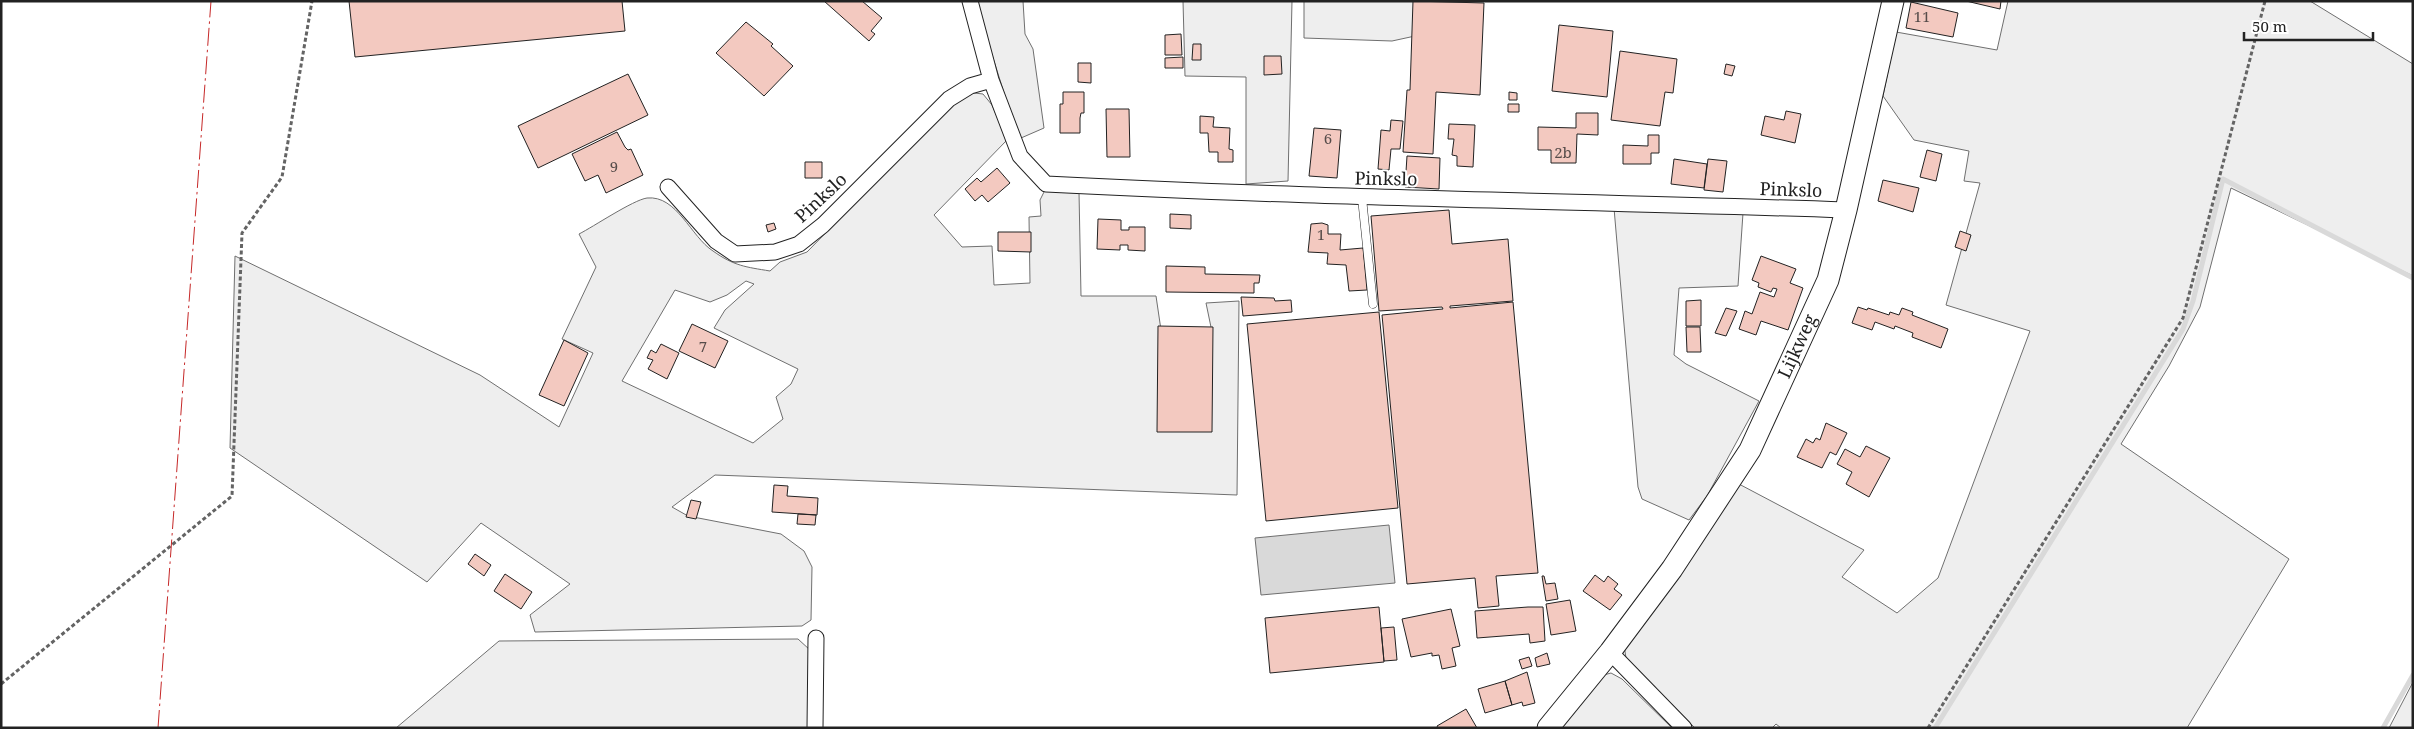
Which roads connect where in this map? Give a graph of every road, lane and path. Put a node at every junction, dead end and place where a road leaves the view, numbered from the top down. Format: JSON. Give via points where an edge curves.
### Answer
{"nodes":[{"id":1,"x":312,"y":1,"type":"edge"},
{"id":2,"x":970,"y":1,"type":"edge"},
{"id":3,"x":1892,"y":1,"type":"edge"},
{"id":4,"x":2265,"y":1,"type":"edge"},
{"id":5,"x":991,"y":80,"type":"junction"},
{"id":6,"x":668,"y":187,"type":"dead end"},
{"id":7,"x":1362,"y":198,"type":"junction"},
{"id":8,"x":1846,"y":210,"type":"junction"},
{"id":9,"x":1372,"y":304,"type":"dead end"},
{"id":10,"x":816,"y":638,"type":"dead end"},
{"id":11,"x":1610,"y":652,"type":"junction"},
{"id":12,"x":1,"y":684,"type":"edge"},
{"id":13,"x":815,"y":728,"type":"edge"},
{"id":14,"x":1548,"y":728,"type":"edge"},
{"id":15,"x":1684,"y":728,"type":"edge"},
{"id":16,"x":1928,"y":728,"type":"edge"}],
"edges":[{"from":1,"to":12,"type":"path","via":[[282,176],[242,233],[232,496]]},
{"from":2,"to":5,"type":"street","name":"Pinkslo"},
{"from":3,"to":8,"type":"street","name":"Lijkweg"},
{"from":4,"to":16,"type":"path","via":[[2183,318]]},
{"from":5,"to":6,"type":"street","name":"Pinkslo","via":[[970,86],[949,100],[823,225],[799,244],[775,252],[734,254],[716,242]]},
{"from":5,"to":7,"type":"street","name":"Pinkslo","via":[[1020,156],[1046,184]]},
{"from":7,"to":8,"type":"street","name":"Pinkslo","via":[[1492,198]]},
{"from":7,"to":9,"type":"lane"},
{"from":8,"to":11,"type":"street","name":"Lijkweg","via":[[1828,280],[1750,450],[1672,569]]},
{"from":10,"to":13,"type":"street"},
{"from":11,"to":14,"type":"street","name":"Lijkweg"},
{"from":11,"to":15,"type":"street"}]}
